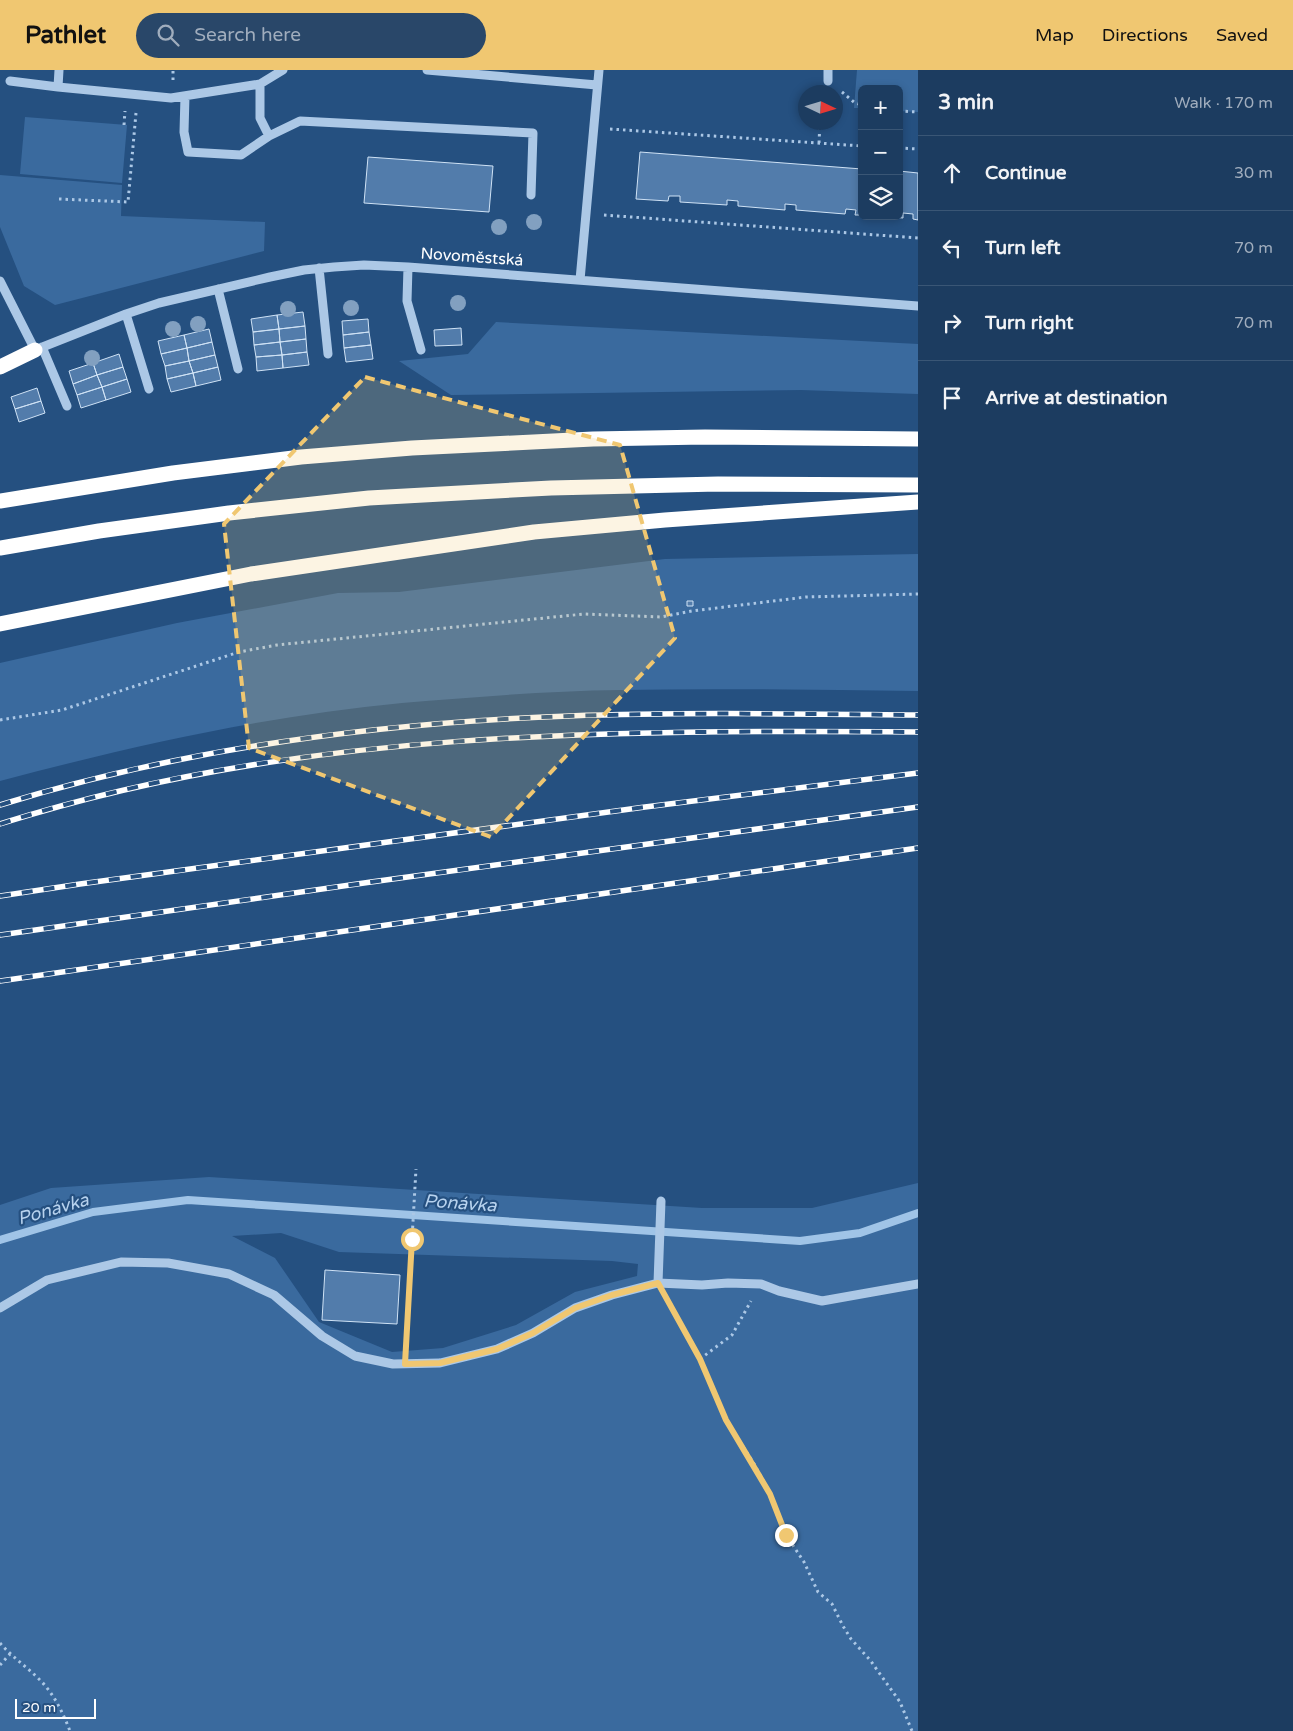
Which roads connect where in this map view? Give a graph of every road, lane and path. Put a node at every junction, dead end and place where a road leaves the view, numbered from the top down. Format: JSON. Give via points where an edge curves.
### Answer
{"nodes":[{"id":1,"x":59,"y":70,"type":"edge"},
{"id":2,"x":283,"y":70,"type":"edge"},
{"id":3,"x":427,"y":70,"type":"edge"},
{"id":4,"x":599,"y":70,"type":"edge"},
{"id":5,"x":828,"y":70,"type":"edge"},
{"id":6,"x":10,"y":81,"type":"dead end"},
{"id":7,"x":828,"y":81,"type":"joint"},
{"id":8,"x":260,"y":84,"type":"junction"},
{"id":9,"x":597,"y":85,"type":"junction"},
{"id":10,"x":58,"y":87,"type":"junction"},
{"id":11,"x":137,"y":95,"type":"junction"},
{"id":12,"x":185,"y":96,"type":"junction"},
{"id":13,"x":858,"y":103,"type":"edge"},
{"id":14,"x":903,"y":111,"type":"edge"},
{"id":15,"x":918,"y":112,"type":"edge"},
{"id":16,"x":593,"y":128,"type":"junction"},
{"id":17,"x":820,"y":130,"type":"edge"},
{"id":18,"x":270,"y":136,"type":"junction"},
{"id":19,"x":819,"y":143,"type":"junction"},
{"id":20,"x":858,"y":146,"type":"edge"},
{"id":21,"x":903,"y":148,"type":"edge"},
{"id":22,"x":918,"y":149,"type":"edge"},
{"id":23,"x":531,"y":195,"type":"dead end"},
{"id":24,"x":60,"y":199,"type":"dead end"},
{"id":25,"x":586,"y":213,"type":"junction"},
{"id":26,"x":918,"y":238,"type":"edge"},
{"id":27,"x":408,"y":267,"type":"junction"},
{"id":28,"x":319,"y":268,"type":"junction"},
{"id":29,"x":580,"y":280,"type":"junction"},
{"id":30,"x":0,"y":281,"type":"edge"},
{"id":31,"x":218,"y":289,"type":"junction"},
{"id":32,"x":918,"y":306,"type":"edge"},
{"id":33,"x":126,"y":314,"type":"junction"},
{"id":34,"x":38,"y":349,"type":"junction"},
{"id":35,"x":421,"y":350,"type":"dead end"},
{"id":36,"x":328,"y":354,"type":"dead end"},
{"id":37,"x":0,"y":367,"type":"edge"},
{"id":38,"x":238,"y":369,"type":"dead end"},
{"id":39,"x":149,"y":389,"type":"dead end"},
{"id":40,"x":67,"y":406,"type":"dead end"},
{"id":41,"x":918,"y":439,"type":"edge"},
{"id":42,"x":918,"y":486,"type":"edge"},
{"id":43,"x":0,"y":501,"type":"edge"},
{"id":44,"x":918,"y":502,"type":"edge"},
{"id":45,"x":0,"y":548,"type":"edge"},
{"id":46,"x":918,"y":594,"type":"edge"},
{"id":47,"x":0,"y":624,"type":"edge"},
{"id":48,"x":0,"y":720,"type":"edge"},
{"id":49,"x":416,"y":1169,"type":"dead end"},
{"id":50,"x":661,"y":1201,"type":"dead end"},
{"id":51,"x":658,"y":1283,"type":"junction"},
{"id":52,"x":761,"y":1284,"type":"junction"},
{"id":53,"x":918,"y":1284,"type":"edge"},
{"id":54,"x":0,"y":1308,"type":"edge"},
{"id":55,"x":700,"y":1359,"type":"junction"},
{"id":56,"x":405,"y":1364,"type":"junction"},
{"id":57,"x":0,"y":1643,"type":"edge"},
{"id":58,"x":10,"y":1654,"type":"junction"},
{"id":59,"x":0,"y":1665,"type":"edge"},
{"id":60,"x":70,"y":1731,"type":"edge"},
{"id":61,"x":912,"y":1731,"type":"edge"}],
"edges":[{"from":1,"to":10,"type":"street"},
{"from":2,"to":8,"type":"street"},
{"from":3,"to":9,"type":"street"},
{"from":4,"to":9,"type":"street"},
{"from":5,"to":7,"type":"street"},
{"from":6,"to":10,"type":"street"},
{"from":7,"to":13,"type":"path"},
{"from":8,"to":12,"type":"street"},
{"from":8,"to":18,"type":"street","via":[[260,118]]},
{"from":9,"to":16,"type":"street"},
{"from":10,"to":11,"type":"street"},
{"from":11,"to":12,"type":"street"},
{"from":11,"to":24,"type":"path","via":[[128,202]]},
{"from":12,"to":18,"type":"street","via":[[184,132],[188,152],[241,155]]},
{"from":14,"to":15,"type":"path"},
{"from":16,"to":19,"type":"path"},
{"from":16,"to":25,"type":"street"},
{"from":17,"to":19,"type":"path"},
{"from":18,"to":23,"type":"street","via":[[300,121],[533,133]]},
{"from":19,"to":20,"type":"path"},
{"from":21,"to":22,"type":"path"},
{"from":25,"to":26,"type":"path"},
{"from":25,"to":29,"type":"street"},
{"from":27,"to":28,"type":"street","name":"Novoměstská"},
{"from":27,"to":29,"type":"street","name":"Novoměstská"},
{"from":27,"to":35,"type":"street","via":[[407,301]]},
{"from":28,"to":31,"type":"street","name":"Novoměstská"},
{"from":28,"to":36,"type":"street"},
{"from":29,"to":32,"type":"street","name":"Novoměstská"},
{"from":30,"to":34,"type":"street"},
{"from":31,"to":33,"type":"street","name":"Novoměstská"},
{"from":31,"to":38,"type":"street"},
{"from":33,"to":34,"type":"street","name":"Novoměstská"},
{"from":33,"to":39,"type":"street"},
{"from":34,"to":37,"type":"highway"},
{"from":34,"to":40,"type":"street"},
{"from":41,"to":43,"type":"highway","via":[[696,437],[412,448],[301,457]]},
{"from":42,"to":45,"type":"highway","via":[[718,484],[369,498],[201,517]]},
{"from":44,"to":47,"type":"highway","via":[[534,532],[251,574]]},
{"from":46,"to":48,"type":"path","via":[[806,597],[661,617],[584,614],[277,645],[239,652],[62,710]]},
{"from":49,"to":56,"type":"path"},
{"from":50,"to":51,"type":"street"},
{"from":51,"to":52,"type":"street"},
{"from":51,"to":55,"type":"path"},
{"from":51,"to":56,"type":"street","via":[[575,1308],[533,1333],[497,1349],[440,1363]]},
{"from":52,"to":53,"type":"street","via":[[822,1301]]},
{"from":52,"to":55,"type":"path","via":[[732,1334]]},
{"from":54,"to":56,"type":"street","via":[[47,1280],[122,1262],[168,1263],[229,1274],[274,1295],[322,1336],[355,1356]]},
{"from":55,"to":61,"type":"path","via":[[726,1420],[770,1494],[786,1535],[818,1592],[832,1604],[851,1639],[900,1702]]},
{"from":57,"to":58,"type":"path"},
{"from":58,"to":59,"type":"path"},
{"from":58,"to":60,"type":"path","via":[[42,1682],[63,1713]]}]}
